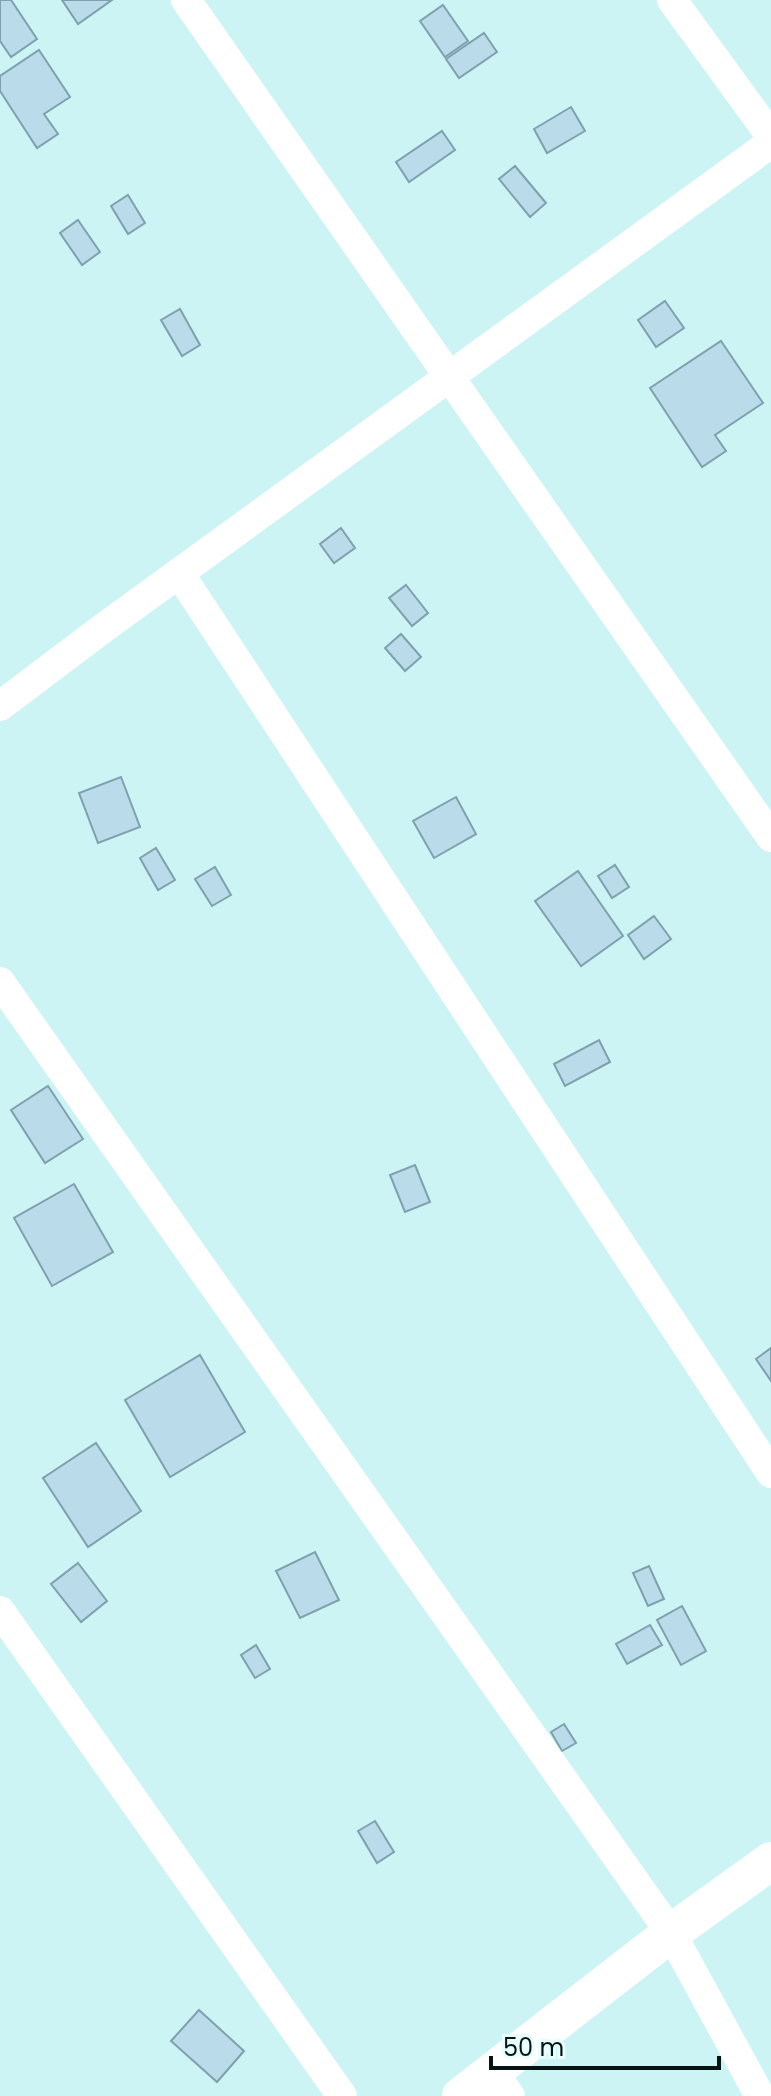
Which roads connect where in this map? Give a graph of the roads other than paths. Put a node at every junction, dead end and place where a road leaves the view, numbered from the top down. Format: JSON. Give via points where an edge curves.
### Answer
{"nodes":[{"id":1,"x":186,"y":0,"type":"edge"},
{"id":2,"x":672,"y":0,"type":"edge"},
{"id":3,"x":771,"y":136,"type":"edge"},
{"id":4,"x":771,"y":143,"type":"edge"},
{"id":5,"x":771,"y":151,"type":"edge"},
{"id":6,"x":771,"y":174,"type":"edge"},
{"id":7,"x":450,"y":377,"type":"junction"},
{"id":8,"x":179,"y":573,"type":"junction"},
{"id":9,"x":0,"y":706,"type":"edge"},
{"id":10,"x":771,"y":837,"type":"edge"},
{"id":11,"x":0,"y":982,"type":"edge"},
{"id":12,"x":771,"y":1473,"type":"edge"},
{"id":13,"x":0,"y":1611,"type":"edge"},
{"id":14,"x":771,"y":1861,"type":"edge"},
{"id":15,"x":671,"y":1933,"type":"junction"},
{"id":16,"x":502,"y":2084,"type":"edge"},
{"id":17,"x":342,"y":2096,"type":"edge"},
{"id":18,"x":461,"y":2096,"type":"edge"},
{"id":19,"x":760,"y":2096,"type":"edge"}],
"edges":[{"from":1,"to":7,"type":"street"},
{"from":2,"to":3,"type":"street"},
{"from":4,"to":7,"type":"street"},
{"from":5,"to":6,"type":"street"},
{"from":7,"to":8,"type":"street"},
{"from":7,"to":10,"type":"street"},
{"from":8,"to":9,"type":"street"},
{"from":8,"to":12,"type":"street"},
{"from":11,"to":15,"type":"street"},
{"from":13,"to":17,"type":"street"},
{"from":14,"to":15,"type":"main road"},
{"from":15,"to":16,"type":"main road"},
{"from":15,"to":19,"type":"street"},
{"from":16,"to":18,"type":"main road"}]}
